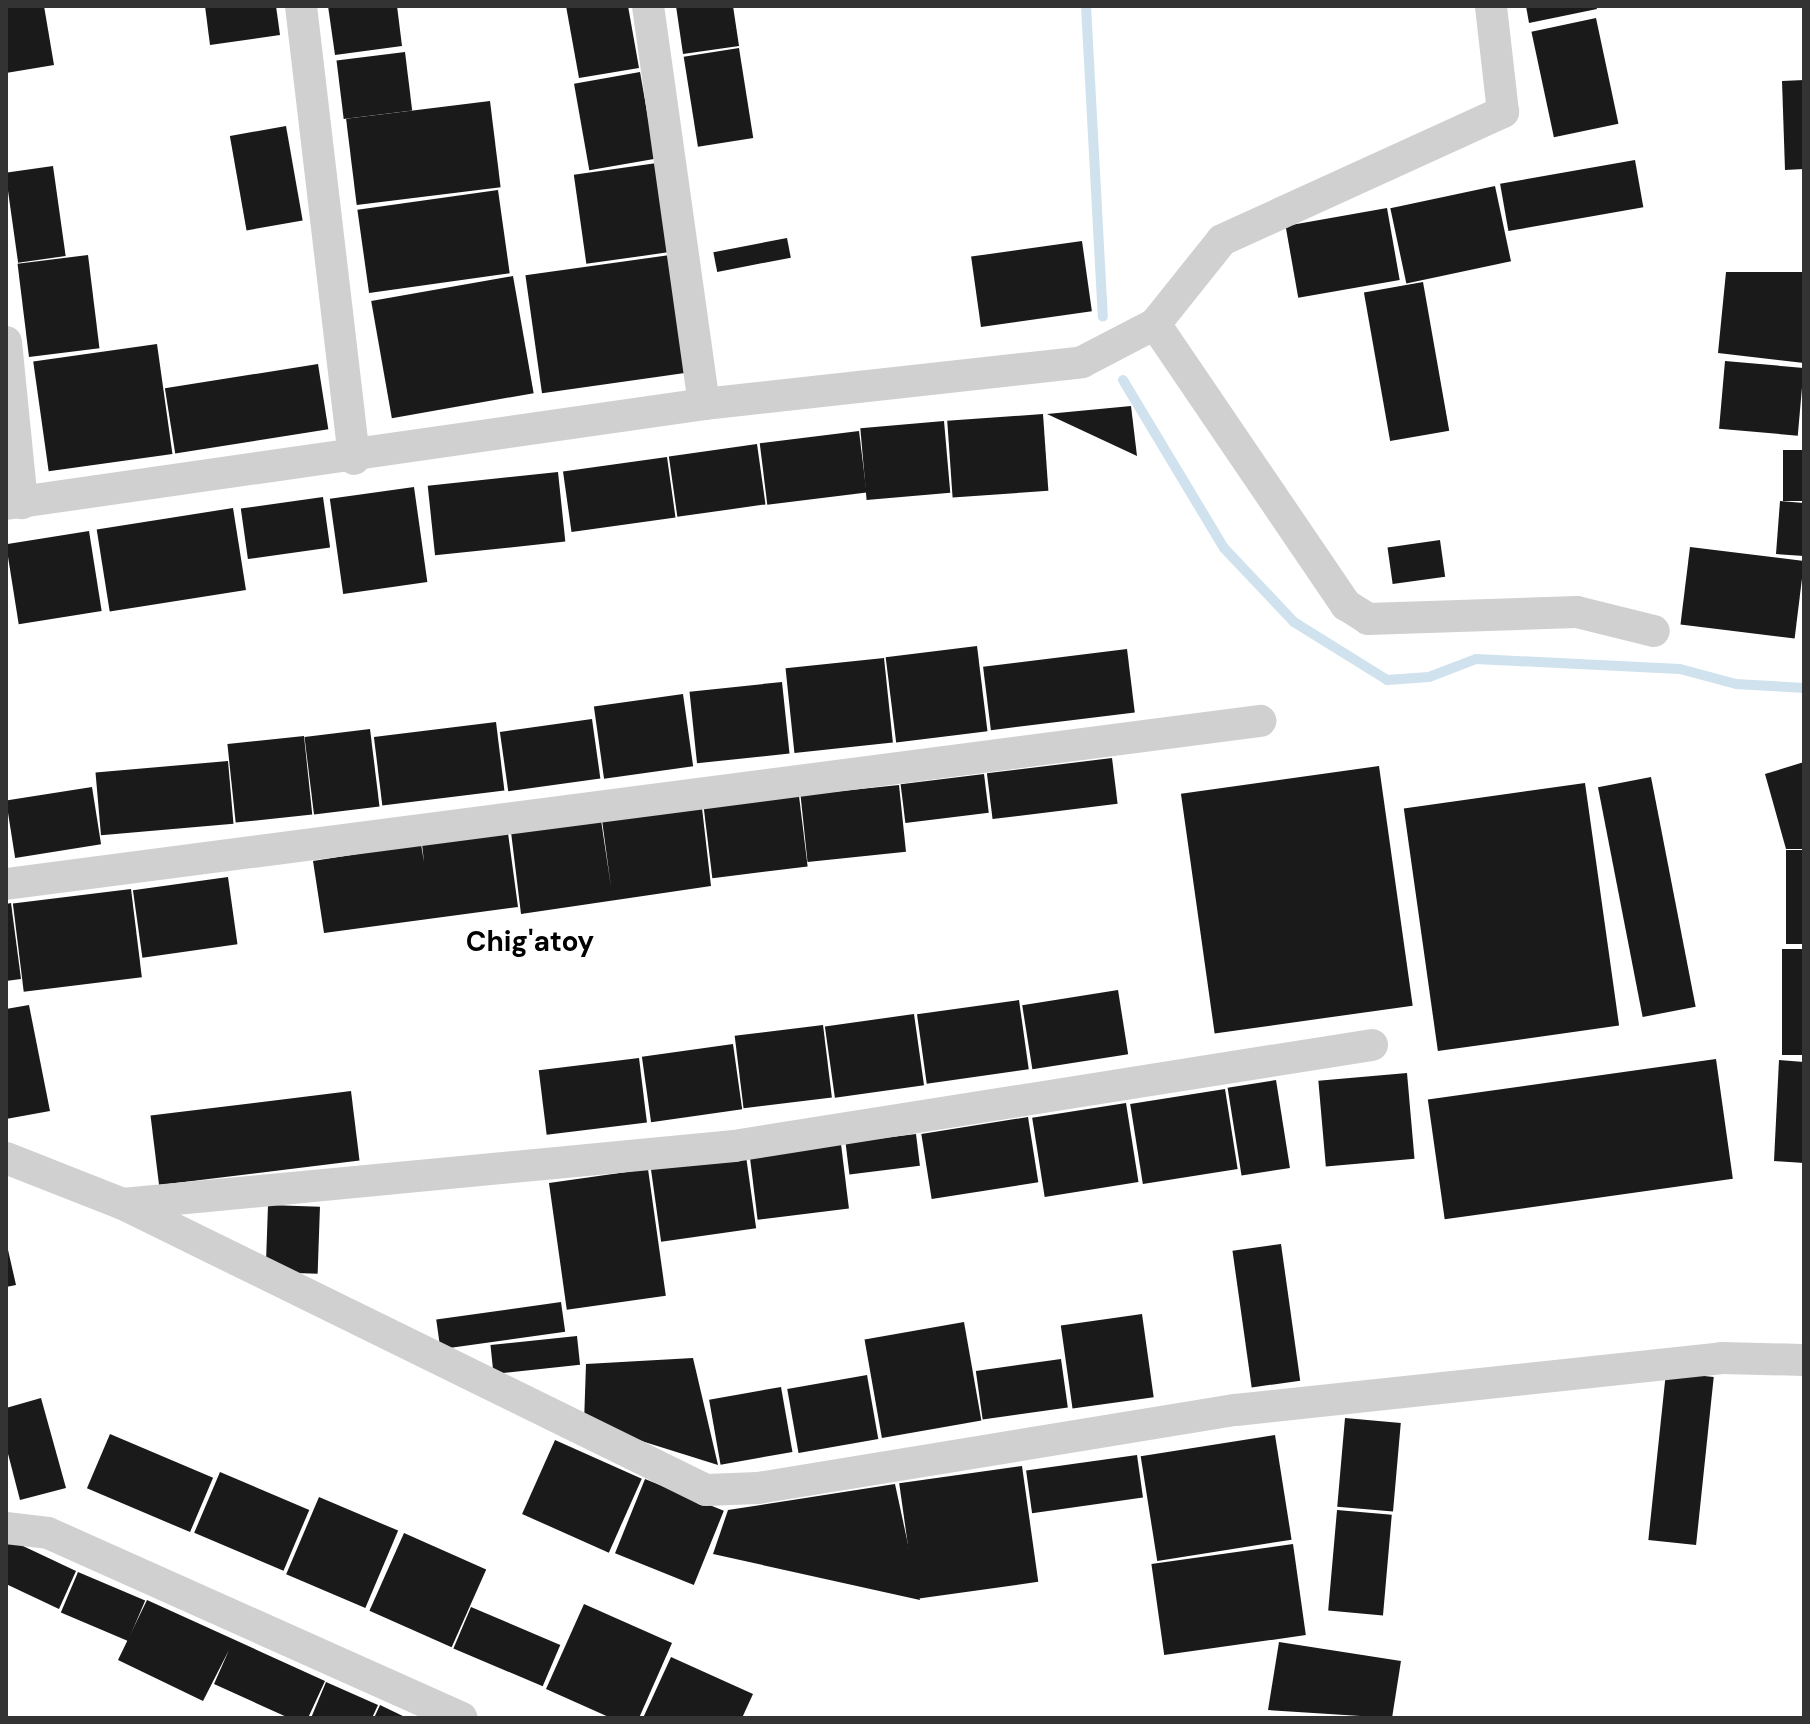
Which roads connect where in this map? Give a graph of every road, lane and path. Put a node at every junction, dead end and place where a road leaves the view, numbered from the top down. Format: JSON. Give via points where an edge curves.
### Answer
{"nodes":[{"id":1,"x":301,"y":6,"type":"edge"},
{"id":2,"x":648,"y":6,"type":"edge"},
{"id":3,"x":1491,"y":6,"type":"edge"},
{"id":4,"x":1155,"y":324,"type":"junction"},
{"id":5,"x":6,"y":342,"type":"edge"},
{"id":6,"x":704,"y":404,"type":"junction"},
{"id":7,"x":354,"y":459,"type":"junction"},
{"id":8,"x":14,"y":504,"type":"edge"},
{"id":9,"x":1654,"y":631,"type":"dead end"},
{"id":10,"x":1260,"y":721,"type":"dead end"},
{"id":11,"x":6,"y":884,"type":"edge"},
{"id":12,"x":1372,"y":1045,"type":"dead end"},
{"id":13,"x":6,"y":1158,"type":"edge"},
{"id":14,"x":123,"y":1204,"type":"junction"},
{"id":15,"x":1804,"y":1360,"type":"edge"},
{"id":16,"x":6,"y":1528,"type":"edge"},
{"id":17,"x":462,"y":1718,"type":"edge"}],
"edges":[{"from":1,"to":7,"type":"street"},
{"from":2,"to":6,"type":"street"},
{"from":3,"to":4,"type":"street","via":[[1503,112],[1222,240]]},
{"from":4,"to":6,"type":"street","via":[[1082,362]]},
{"from":4,"to":9,"type":"street","via":[[1346,605],[1368,619],[1577,612]]},
{"from":5,"to":8,"type":"street"},
{"from":6,"to":7,"type":"street"},
{"from":7,"to":8,"type":"street"},
{"from":10,"to":11,"type":"street"},
{"from":12,"to":14,"type":"street","via":[[734,1146]]},
{"from":13,"to":14,"type":"street"},
{"from":14,"to":15,"type":"street","via":[[706,1490],[758,1488],[1236,1410],[1722,1358]]},
{"from":16,"to":17,"type":"street","via":[[48,1533]]}]}
